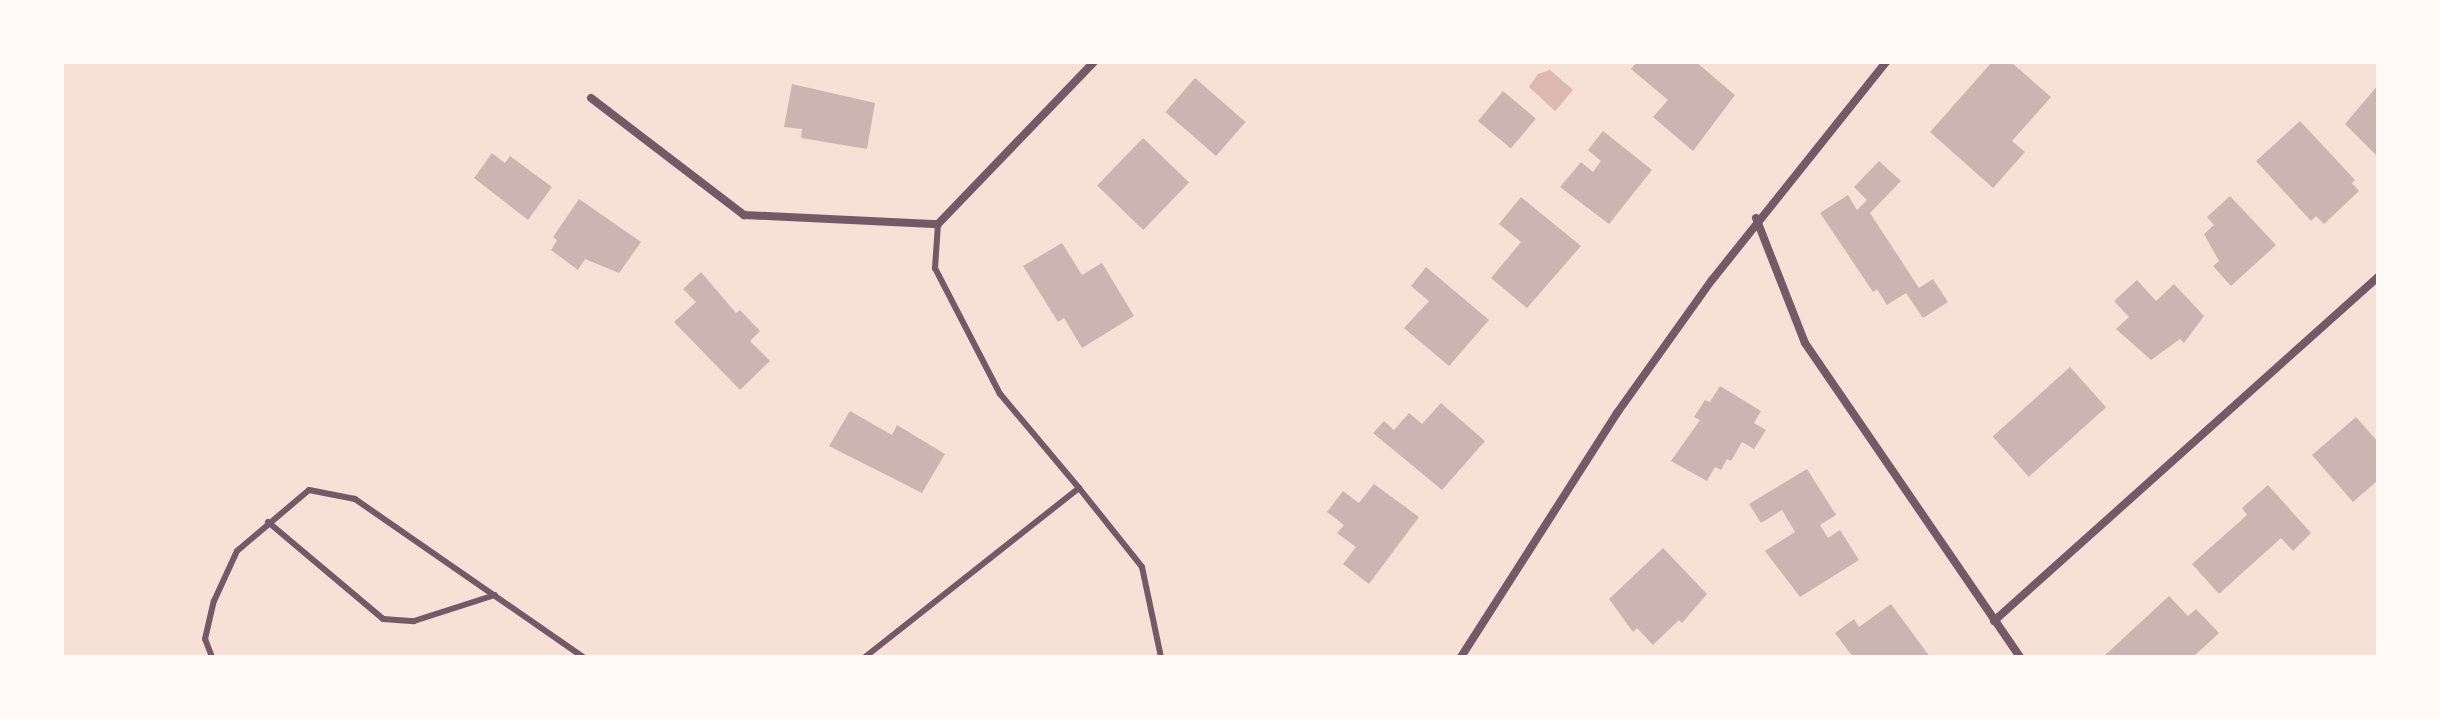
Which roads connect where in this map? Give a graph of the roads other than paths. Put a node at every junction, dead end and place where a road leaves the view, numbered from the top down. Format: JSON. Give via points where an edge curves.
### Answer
{"nodes":[{"id":1,"x":1094,"y":62,"type":"edge"},
{"id":2,"x":1886,"y":62,"type":"edge"},
{"id":3,"x":591,"y":98,"type":"dead end"},
{"id":4,"x":1756,"y":218,"type":"junction"},
{"id":5,"x":938,"y":224,"type":"junction"},
{"id":6,"x":2378,"y":277,"type":"edge"},
{"id":7,"x":1079,"y":488,"type":"junction"},
{"id":8,"x":268,"y":522,"type":"junction"},
{"id":9,"x":495,"y":595,"type":"junction"},
{"id":10,"x":1994,"y":621,"type":"junction"},
{"id":11,"x":570,"y":648,"type":"junction"},
{"id":12,"x":212,"y":657,"type":"edge"},
{"id":13,"x":563,"y":657,"type":"edge"},
{"id":14,"x":583,"y":657,"type":"edge"},
{"id":15,"x":865,"y":657,"type":"edge"},
{"id":16,"x":1161,"y":657,"type":"edge"},
{"id":17,"x":1461,"y":657,"type":"edge"},
{"id":18,"x":2020,"y":657,"type":"edge"}],
"edges":[{"from":1,"to":5,"type":"street"},
{"from":2,"to":4,"type":"street"},
{"from":3,"to":5,"type":"street","via":[[744,215]]},
{"from":4,"to":10,"type":"street","via":[[1805,343]]},
{"from":4,"to":17,"type":"street","via":[[1617,413]]},
{"from":5,"to":7,"type":"lane","via":[[935,268],[1000,394]]},
{"from":6,"to":10,"type":"street"},
{"from":7,"to":15,"type":"lane"},
{"from":7,"to":16,"type":"lane","via":[[1142,567]]},
{"from":8,"to":9,"type":"lane","via":[[383,619],[414,621]]},
{"from":8,"to":9,"type":"lane","via":[[309,490],[355,499]]},
{"from":8,"to":12,"type":"lane","via":[[237,551],[214,601],[205,639]]},
{"from":9,"to":11,"type":"lane"},
{"from":10,"to":18,"type":"street"},
{"from":11,"to":13,"type":"lane"},
{"from":11,"to":14,"type":"lane"}]}
